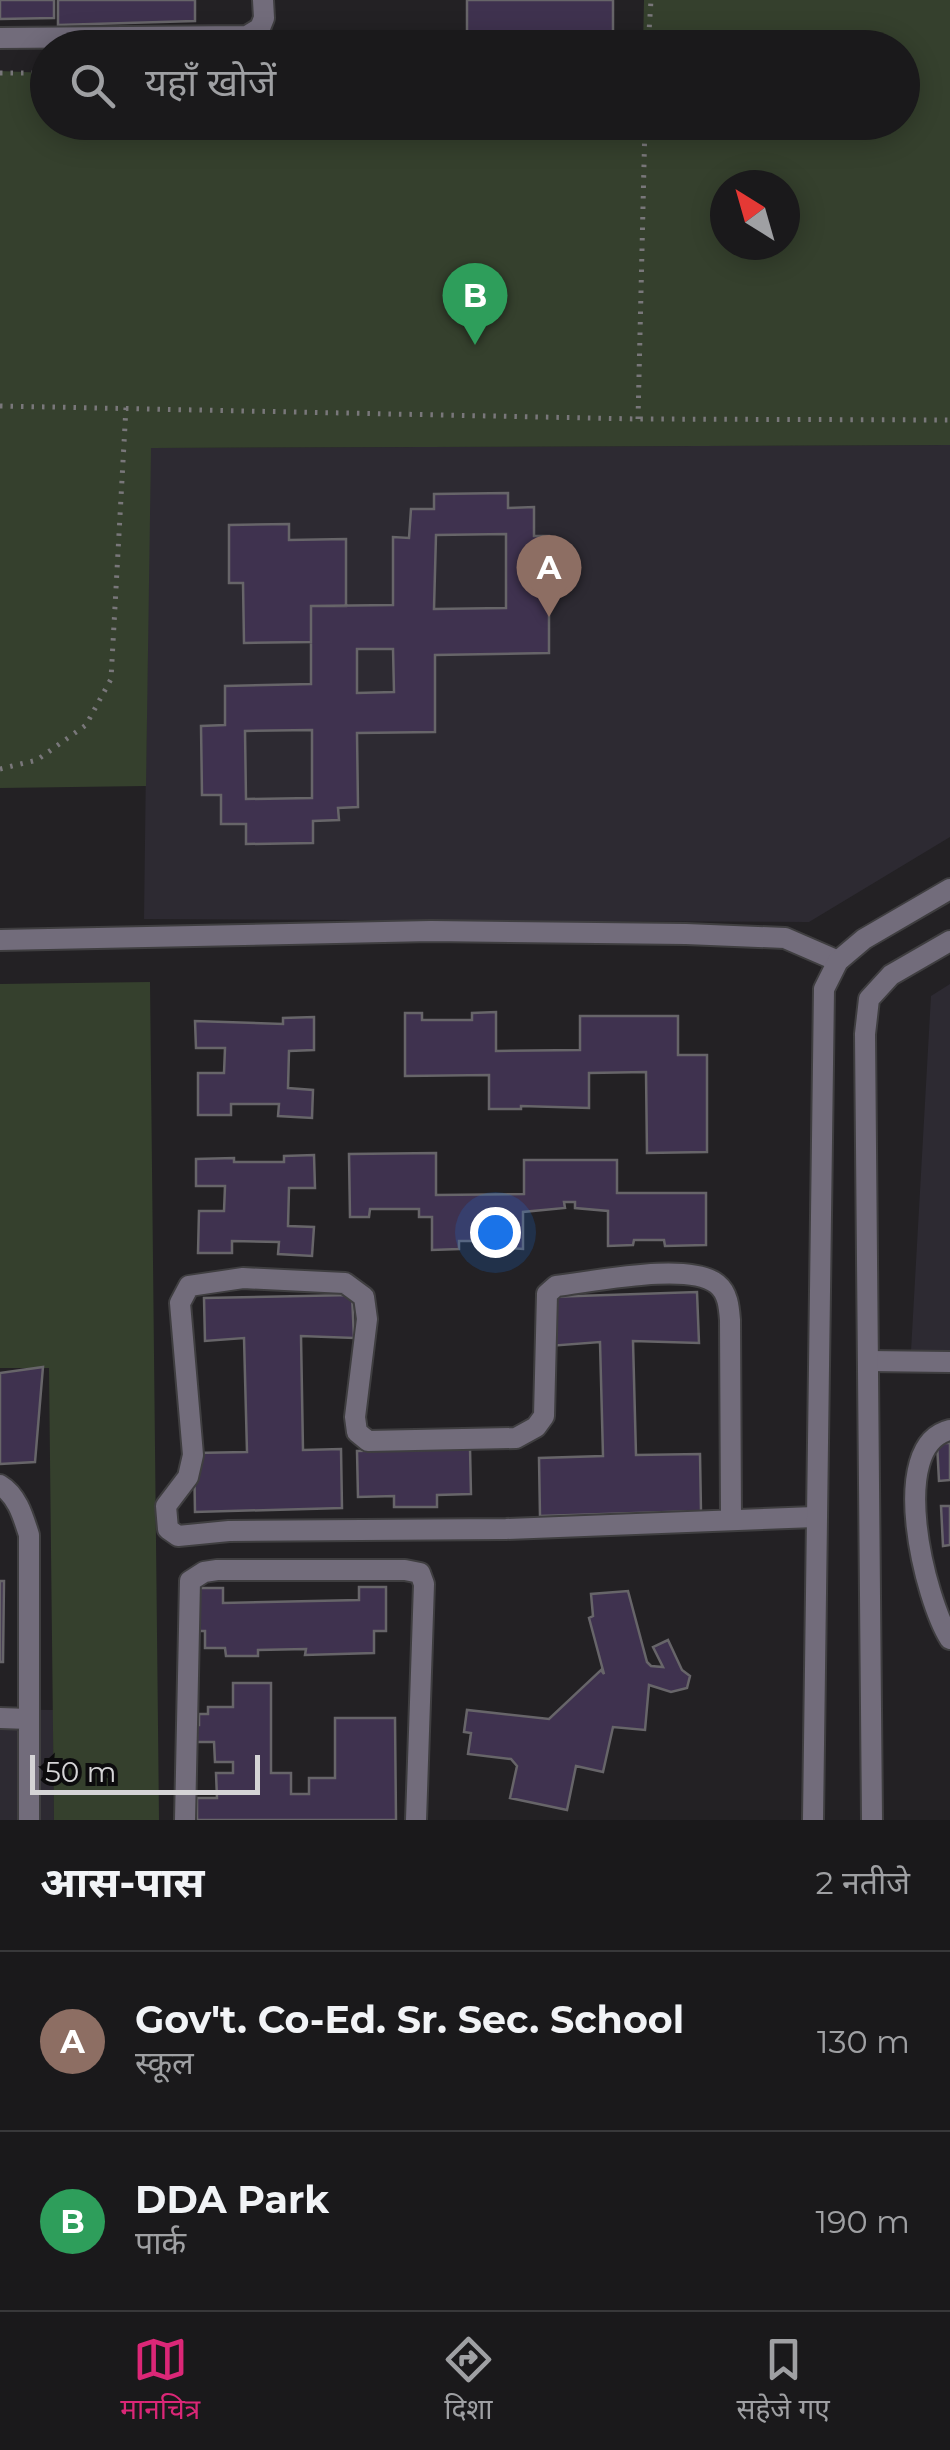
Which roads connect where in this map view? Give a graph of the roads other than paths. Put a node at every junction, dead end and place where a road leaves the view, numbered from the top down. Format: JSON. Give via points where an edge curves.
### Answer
{"nodes":[{"id":1,"x":262,"y":0,"type":"edge"},
{"id":2,"x":256,"y":30,"type":"edge"},
{"id":3,"x":0,"y":38,"type":"edge"},
{"id":4,"x":30,"y":38,"type":"edge"},
{"id":5,"x":950,"y":889,"type":"edge"},
{"id":6,"x":0,"y":940,"type":"edge"},
{"id":7,"x":950,"y":941,"type":"edge"},
{"id":8,"x":838,"y":961,"type":"junction"},
{"id":9,"x":868,"y":1360,"type":"junction"},
{"id":10,"x":950,"y":1362,"type":"edge"},
{"id":11,"x":950,"y":1430,"type":"edge"},
{"id":12,"x":0,"y":1484,"type":"edge"},
{"id":13,"x":815,"y":1517,"type":"junction"},
{"id":14,"x":731,"y":1520,"type":"junction"},
{"id":15,"x":950,"y":1639,"type":"edge"},
{"id":16,"x":0,"y":1718,"type":"edge"},
{"id":17,"x":29,"y":1718,"type":"junction"},
{"id":18,"x":30,"y":1820,"type":"edge"},
{"id":19,"x":185,"y":1820,"type":"edge"},
{"id":20,"x":416,"y":1820,"type":"edge"},
{"id":21,"x":813,"y":1820,"type":"edge"},
{"id":22,"x":872,"y":1820,"type":"edge"}],
"edges":[{"from":1,"to":2,"type":"street","via":[[264,18]]},
{"from":3,"to":4,"type":"street"},
{"from":5,"to":8,"type":"street"},
{"from":6,"to":8,"type":"street","via":[[431,931],[686,934],[785,938]]},
{"from":7,"to":9,"type":"street","via":[[891,975],[869,999]]},
{"from":8,"to":13,"type":"street","via":[[824,989],[821,1036]]},
{"from":9,"to":10,"type":"street"},
{"from":9,"to":22,"type":"street"},
{"from":11,"to":15,"type":"street","via":[[925,1446],[915,1496],[927,1583]]},
{"from":12,"to":17,"type":"street","via":[[20,1507],[28,1534]]},
{"from":13,"to":14,"type":"street"},
{"from":13,"to":21,"type":"street"},
{"from":14,"to":14,"type":"street","via":[[178,1536],[168,1529],[166,1506],[188,1476],[193,1455],[180,1303],[188,1286],[243,1278],[345,1283],[364,1297],[367,1319],[357,1432],[368,1441],[516,1438],[544,1416],[547,1294],[556,1286],[678,1273],[714,1281],[730,1320]]},
{"from":16,"to":17,"type":"street"},
{"from":17,"to":18,"type":"street"},
{"from":19,"to":20,"type":"street","via":[[190,1582],[217,1570],[405,1570],[420,1573],[424,1584]]}]}
